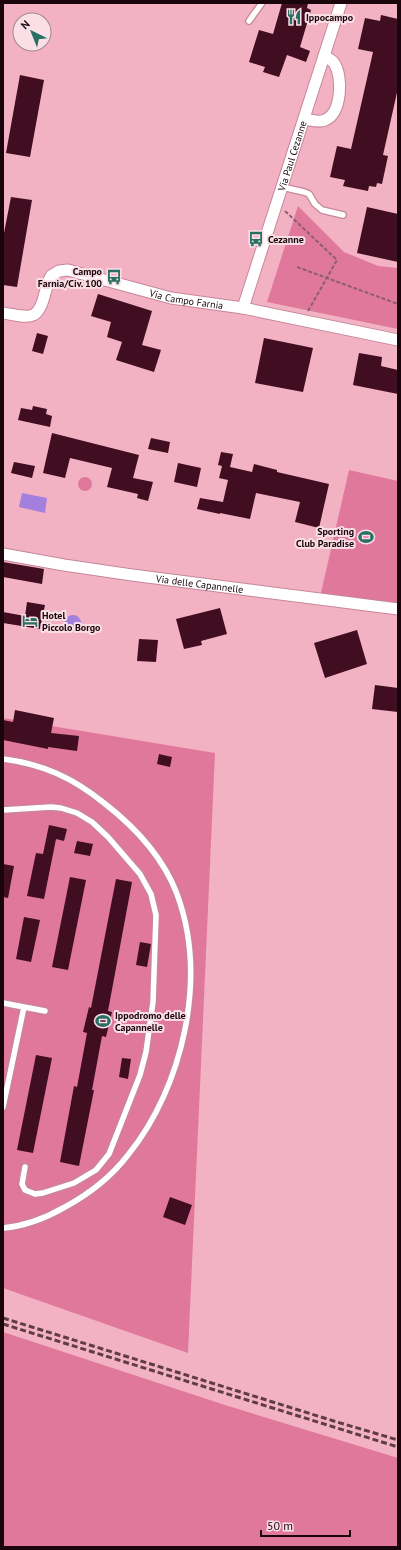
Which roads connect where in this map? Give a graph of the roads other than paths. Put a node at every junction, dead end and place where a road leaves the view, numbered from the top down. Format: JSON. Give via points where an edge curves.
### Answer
{"nodes":[{"id":1,"x":262,"y":3,"type":"edge"},
{"id":2,"x":341,"y":3,"type":"edge"},
{"id":3,"x":249,"y":21,"type":"dead end"},
{"id":4,"x":324,"y":56,"type":"junction"},
{"id":5,"x":304,"y":119,"type":"junction"},
{"id":6,"x":282,"y":187,"type":"junction"},
{"id":7,"x":343,"y":215,"type":"dead end"},
{"id":8,"x":243,"y":308,"type":"junction"},
{"id":9,"x":3,"y":313,"type":"edge"},
{"id":10,"x":398,"y":340,"type":"edge"},
{"id":11,"x":3,"y":554,"type":"edge"},
{"id":12,"x":398,"y":609,"type":"edge"},
{"id":13,"x":3,"y":759,"type":"edge"},
{"id":14,"x":3,"y":810,"type":"edge"},
{"id":15,"x":3,"y":1003,"type":"edge"},
{"id":16,"x":24,"y":1007,"type":"junction"},
{"id":17,"x":46,"y":1012,"type":"dead end"},
{"id":18,"x":3,"y":1107,"type":"edge"},
{"id":19,"x":25,"y":1167,"type":"dead end"},
{"id":20,"x":3,"y":1228,"type":"edge"}],
"edges":[{"from":1,"to":3,"type":"lane"},
{"from":2,"to":4,"type":"street","name":"Via Paul Cezanne"},
{"from":4,"to":5,"type":"street","name":"Via Paul Cezanne"},
{"from":4,"to":5,"type":"street","via":[[332,60],[337,69],[340,87],[337,104],[331,116],[325,120],[319,122]]},
{"from":5,"to":6,"type":"street","name":"Via Paul Cezanne"},
{"from":6,"to":7,"type":"lane","via":[[309,194],[322,210]]},
{"from":6,"to":8,"type":"street","name":"Via Paul Cezanne"},
{"from":8,"to":9,"type":"street","name":"Via Campo Farnia","via":[[171,298],[68,270],[58,271],[51,276],[42,305],[35,314],[24,316]]},
{"from":8,"to":10,"type":"street","name":"Via Campo Farnia"},
{"from":11,"to":12,"type":"street","name":"Via delle Capannelle","via":[[132,575]]},
{"from":13,"to":20,"type":"lane","via":[[35,765],[76,782],[115,811],[137,832],[162,864],[177,895],[186,926],[190,956],[187,1016],[177,1060],[160,1105],[137,1144],[105,1179],[73,1203],[37,1220]]},
{"from":14,"to":19,"type":"lane","via":[[61,808],[77,813],[92,822],[140,874],[151,894],[156,915],[153,1002],[147,1047],[140,1074],[108,1154],[96,1170],[81,1180],[43,1193],[35,1194],[25,1190],[22,1184]]},
{"from":15,"to":16,"type":"lane"},
{"from":16,"to":17,"type":"lane"},
{"from":16,"to":18,"type":"lane"}]}
